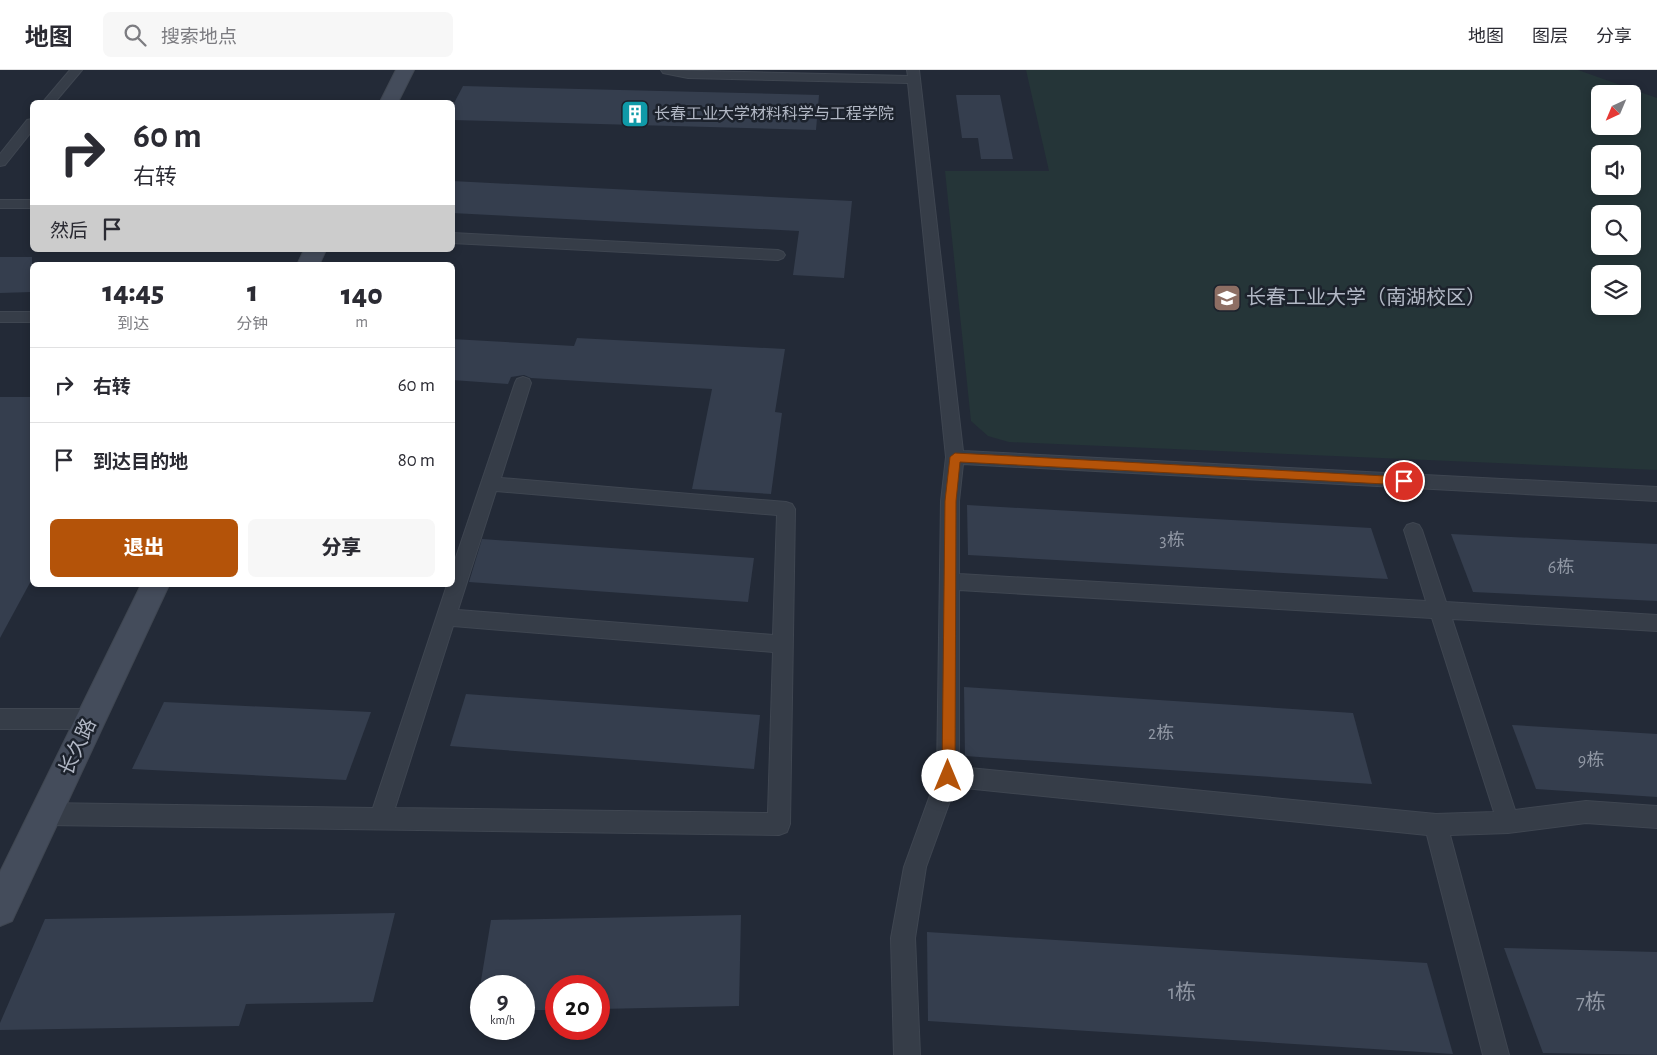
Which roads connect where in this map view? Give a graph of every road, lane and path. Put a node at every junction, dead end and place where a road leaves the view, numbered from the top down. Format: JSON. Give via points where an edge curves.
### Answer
{"nodes":[{"id":1,"x":76,"y":70,"type":"edge"},
{"id":2,"x":405,"y":70,"type":"edge"},
{"id":3,"x":667,"y":70,"type":"edge"},
{"id":4,"x":913,"y":75,"type":"edge"},
{"id":5,"x":51,"y":100,"type":"edge"},
{"id":6,"x":390,"y":100,"type":"edge"},
{"id":7,"x":30,"y":125,"type":"edge"},
{"id":8,"x":0,"y":162,"type":"edge"},
{"id":9,"x":0,"y":204,"type":"edge"},
{"id":10,"x":30,"y":204,"type":"edge"},
{"id":11,"x":455,"y":238,"type":"edge"},
{"id":12,"x":778,"y":255,"type":"dead end"},
{"id":13,"x":0,"y":317,"type":"edge"},
{"id":14,"x":30,"y":317,"type":"edge"},
{"id":15,"x":523,"y":383,"type":"dead end"},
{"id":16,"x":955,"y":457,"type":"junction"},
{"id":17,"x":490,"y":484,"type":"junction"},
{"id":18,"x":1657,"y":494,"type":"edge"},
{"id":19,"x":1413,"y":530,"type":"dead end"},
{"id":20,"x":950,"y":581,"type":"junction"},
{"id":21,"x":154,"y":587,"type":"edge"},
{"id":22,"x":1439,"y":610,"type":"junction"},
{"id":23,"x":446,"y":617,"type":"junction"},
{"id":24,"x":1657,"y":623,"type":"edge"},
{"id":25,"x":783,"y":644,"type":"junction"},
{"id":26,"x":0,"y":719,"type":"edge"},
{"id":27,"x":91,"y":719,"type":"junction"},
{"id":28,"x":948,"y":776,"type":"junction"},
{"id":29,"x":46,"y":814,"type":"junction"},
{"id":30,"x":1657,"y":817,"type":"edge"},
{"id":31,"x":380,"y":818,"type":"junction"},
{"id":32,"x":1508,"y":822,"type":"junction"},
{"id":33,"x":1436,"y":824,"type":"junction"},
{"id":34,"x":0,"y":909,"type":"edge"},
{"id":35,"x":907,"y":1055,"type":"edge"},
{"id":36,"x":1496,"y":1055,"type":"edge"}],
"edges":[{"from":1,"to":5,"type":"lane"},
{"from":2,"to":6,"type":"street"},
{"from":3,"to":4,"type":"lane","via":[[688,74]]},
{"from":4,"to":16,"type":"lane"},
{"from":7,"to":8,"type":"lane"},
{"from":9,"to":10,"type":"lane"},
{"from":11,"to":12,"type":"lane"},
{"from":13,"to":14,"type":"lane"},
{"from":15,"to":17,"type":"lane"},
{"from":16,"to":18,"type":"lane"},
{"from":16,"to":20,"type":"lane","via":[[950,501]]},
{"from":17,"to":23,"type":"lane"},
{"from":17,"to":25,"type":"lane","via":[[786,509]]},
{"from":19,"to":22,"type":"lane"},
{"from":20,"to":22,"type":"lane"},
{"from":20,"to":28,"type":"lane"},
{"from":21,"to":27,"type":"street","name":"长久路"},
{"from":22,"to":24,"type":"lane"},
{"from":22,"to":32,"type":"lane"},
{"from":23,"to":25,"type":"lane"},
{"from":23,"to":31,"type":"lane"},
{"from":25,"to":31,"type":"lane","via":[[779,824]]},
{"from":26,"to":27,"type":"lane"},
{"from":27,"to":29,"type":"street","name":"长久路"},
{"from":28,"to":33,"type":"lane"},
{"from":28,"to":35,"type":"lane","via":[[916,867],[902,938]]},
{"from":29,"to":31,"type":"lane"},
{"from":29,"to":34,"type":"street","name":"长久路"},
{"from":30,"to":32,"type":"lane","via":[[1586,812]]},
{"from":32,"to":33,"type":"lane"},
{"from":33,"to":36,"type":"lane"}]}
